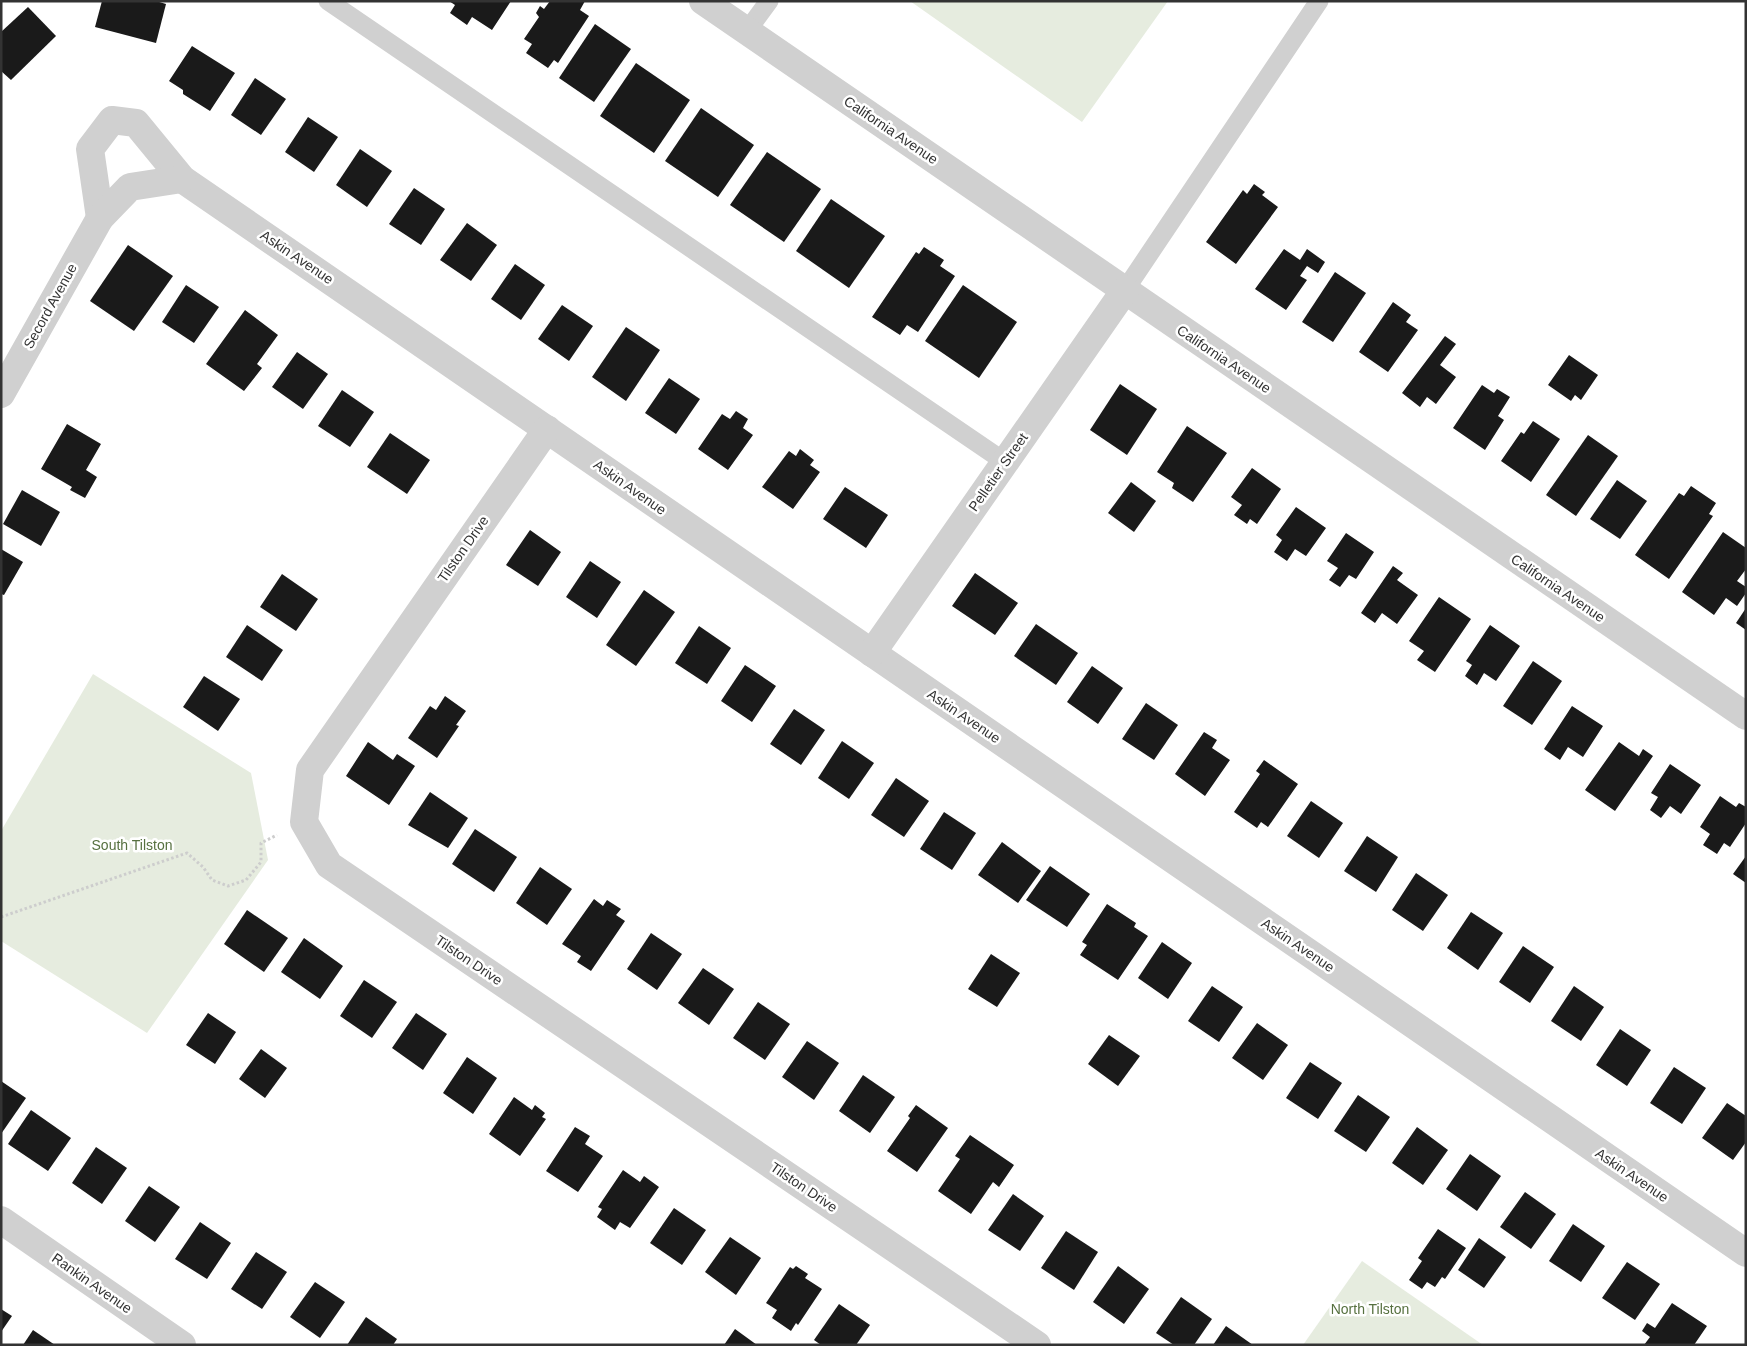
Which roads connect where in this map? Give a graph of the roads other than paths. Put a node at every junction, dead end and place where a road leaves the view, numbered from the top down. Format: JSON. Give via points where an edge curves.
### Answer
{"nodes":[{"id":1,"x":328,"y":1,"type":"edge"},
{"id":2,"x":703,"y":1,"type":"edge"},
{"id":3,"x":769,"y":1,"type":"edge"},
{"id":4,"x":1319,"y":1,"type":"edge"},
{"id":5,"x":747,"y":32,"type":"junction"},
{"id":6,"x":182,"y":179,"type":"junction"},
{"id":7,"x":100,"y":218,"type":"junction"},
{"id":8,"x":1125,"y":290,"type":"junction"},
{"id":9,"x":1,"y":394,"type":"edge"},
{"id":10,"x":547,"y":430,"type":"junction"},
{"id":11,"x":1005,"y":462,"type":"junction"},
{"id":12,"x":872,"y":653,"type":"junction"},
{"id":13,"x":1746,"y":716,"type":"edge"},
{"id":14,"x":1,"y":1220,"type":"edge"},
{"id":15,"x":1746,"y":1253,"type":"edge"},
{"id":16,"x":182,"y":1345,"type":"edge"},
{"id":17,"x":1037,"y":1345,"type":"edge"}],
"edges":[{"from":1,"to":11,"type":"lane"},
{"from":2,"to":5,"type":"street","name":"California Avenue"},
{"from":3,"to":5,"type":"lane"},
{"from":4,"to":8,"type":"lane"},
{"from":5,"to":8,"type":"street","name":"California Avenue"},
{"from":6,"to":7,"type":"street","name":"Secord Avenue","via":[[130,187]]},
{"from":6,"to":7,"type":"street","via":[[136,123],[112,120],[90,149]]},
{"from":6,"to":10,"type":"street","name":"Askin Avenue"},
{"from":7,"to":9,"type":"street","name":"Secord Avenue"},
{"from":8,"to":11,"type":"street","name":"Pelletier Street"},
{"from":8,"to":13,"type":"street","name":"California Avenue"},
{"from":10,"to":12,"type":"street","name":"Askin Avenue"},
{"from":10,"to":17,"type":"street","name":"Tilston Drive","via":[[310,770],[304,822],[329,865]]},
{"from":11,"to":12,"type":"street","name":"Pelletier Street"},
{"from":12,"to":15,"type":"street","name":"Askin Avenue"},
{"from":14,"to":16,"type":"street","name":"Rankin Avenue"}]}
